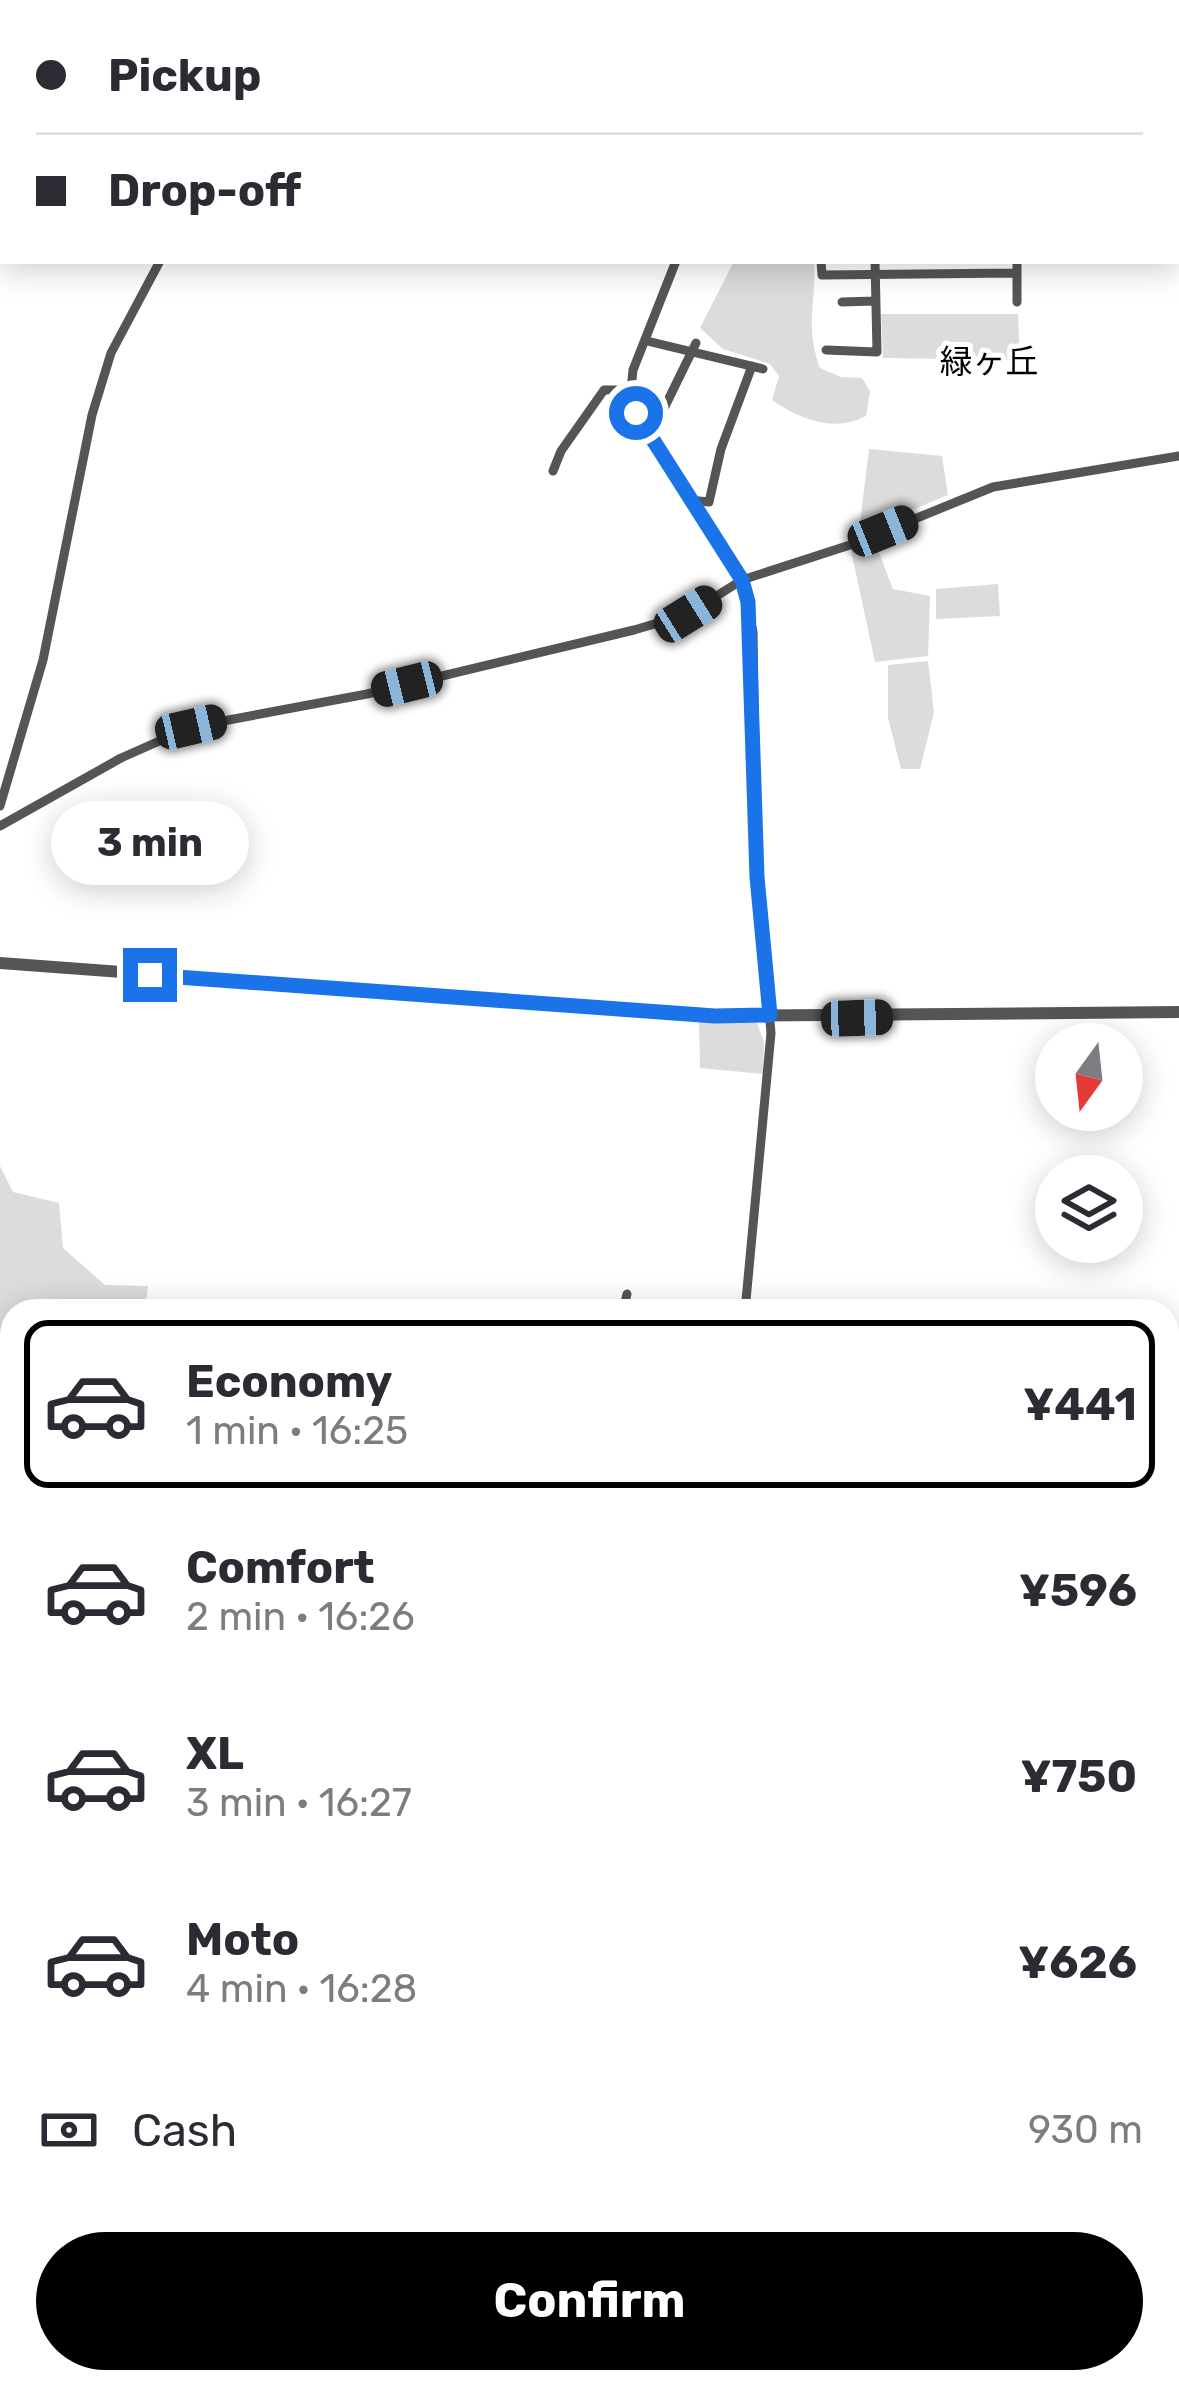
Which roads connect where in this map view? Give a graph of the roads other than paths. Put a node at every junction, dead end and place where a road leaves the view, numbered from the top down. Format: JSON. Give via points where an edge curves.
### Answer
{"nodes":[{"id":1,"x":158,"y":264,"type":"edge"},
{"id":2,"x":675,"y":264,"type":"edge"},
{"id":3,"x":821,"y":264,"type":"edge"},
{"id":4,"x":948,"y":266,"type":"edge"},
{"id":5,"x":876,"y":267,"type":"edge"},
{"id":6,"x":1016,"y":267,"type":"edge"},
{"id":7,"x":875,"y":301,"type":"junction"},
{"id":8,"x":842,"y":302,"type":"dead end"},
{"id":9,"x":1017,"y":302,"type":"dead end"},
{"id":10,"x":646,"y":340,"type":"junction"},
{"id":11,"x":696,"y":343,"type":"dead end"},
{"id":12,"x":826,"y":350,"type":"dead end"},
{"id":13,"x":691,"y":355,"type":"junction"},
{"id":14,"x":631,"y":390,"type":"junction"},
{"id":15,"x":649,"y":440,"type":"junction"},
{"id":16,"x":1179,"y":455,"type":"edge"},
{"id":17,"x":554,"y":471,"type":"dead end"},
{"id":18,"x":688,"y":500,"type":"junction"},
{"id":19,"x":742,"y":580,"type":"junction"},
{"id":20,"x":0,"y":806,"type":"edge"},
{"id":21,"x":0,"y":826,"type":"edge"},
{"id":22,"x":0,"y":964,"type":"edge"},
{"id":23,"x":1179,"y":1012,"type":"edge"},
{"id":24,"x":770,"y":1015,"type":"junction"},
{"id":25,"x":627,"y":1294,"type":"dead end"},
{"id":26,"x":626,"y":1299,"type":"edge"},
{"id":27,"x":746,"y":1299,"type":"edge"}],
"edges":[{"from":1,"to":20,"type":"street","via":[[111,353],[92,415],[43,660]]},
{"from":2,"to":10,"type":"street"},
{"from":3,"to":5,"type":"street","via":[[822,275]]},
{"from":4,"to":5,"type":"street"},
{"from":4,"to":6,"type":"street"},
{"from":5,"to":7,"type":"street"},
{"from":6,"to":9,"type":"street"},
{"from":7,"to":8,"type":"street"},
{"from":7,"to":12,"type":"street","via":[[877,352]]},
{"from":10,"to":13,"type":"street"},
{"from":10,"to":14,"type":"street"},
{"from":11,"to":13,"type":"street"},
{"from":13,"to":15,"type":"street"},
{"from":13,"to":18,"type":"street","via":[[757,368],[721,449],[709,502]]},
{"from":14,"to":15,"type":"street"},
{"from":14,"to":17,"type":"street","via":[[604,390]]},
{"from":15,"to":18,"type":"street"},
{"from":16,"to":19,"type":"street","via":[[993,487]]},
{"from":18,"to":19,"type":"street"},
{"from":19,"to":21,"type":"street","via":[[688,614],[634,630],[191,727]]},
{"from":19,"to":24,"type":"street","via":[[753,632],[757,877]]},
{"from":22,"to":24,"type":"street"},
{"from":23,"to":24,"type":"street"},
{"from":24,"to":27,"type":"street"},
{"from":25,"to":26,"type":"street"}]}
